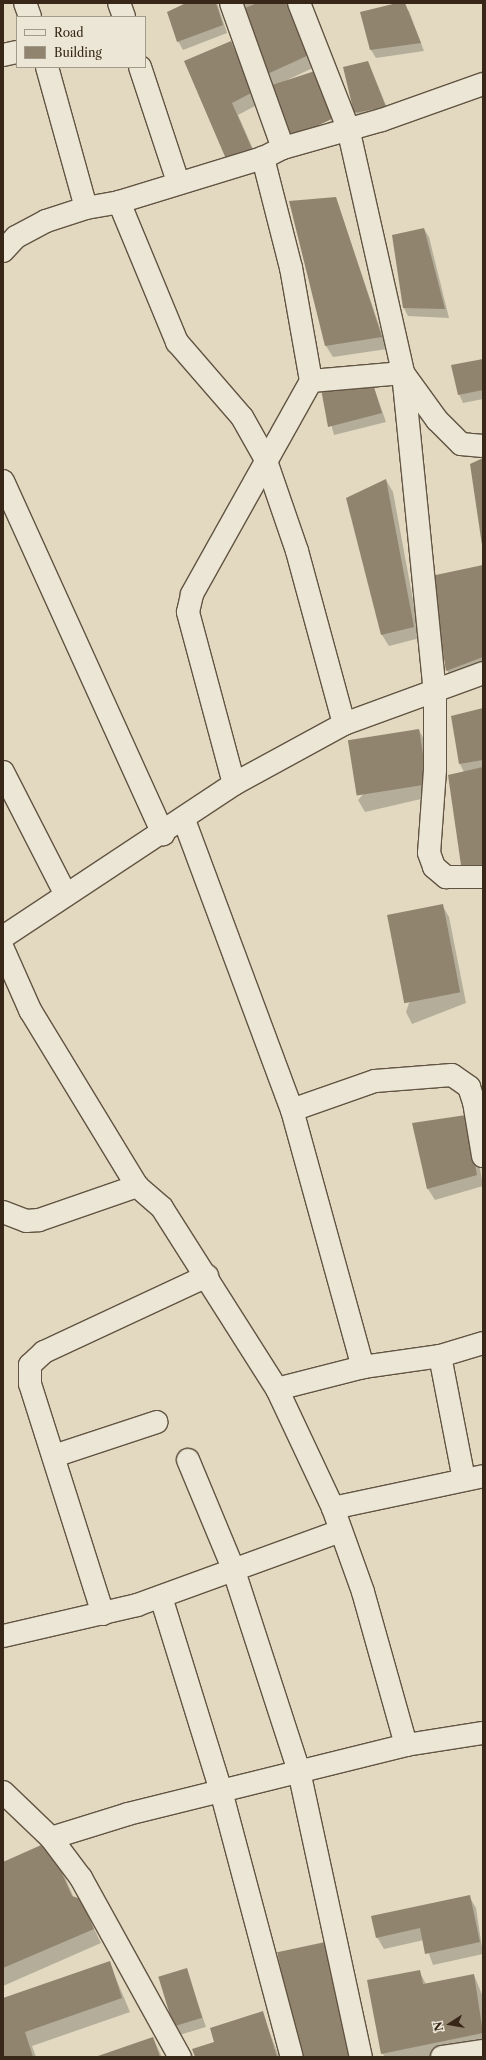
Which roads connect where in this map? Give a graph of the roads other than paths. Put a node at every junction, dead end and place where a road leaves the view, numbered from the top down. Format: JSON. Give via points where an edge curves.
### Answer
{"nodes":[{"id":1,"x":25,"y":3,"type":"edge"},
{"id":2,"x":119,"y":3,"type":"edge"},
{"id":3,"x":231,"y":3,"type":"edge"},
{"id":4,"x":299,"y":3,"type":"edge"},
{"id":5,"x":30,"y":16,"type":"edge"},
{"id":6,"x":124,"y":16,"type":"edge"},
{"id":7,"x":16,"y":52,"type":"edge"},
{"id":8,"x":3,"y":55,"type":"edge"},
{"id":9,"x":46,"y":68,"type":"edge"},
{"id":10,"x":140,"y":68,"type":"edge"},
{"id":11,"x":483,"y":84,"type":"edge"},
{"id":12,"x":348,"y":128,"type":"junction"},
{"id":13,"x":282,"y":148,"type":"junction"},
{"id":14,"x":263,"y":158,"type":"junction"},
{"id":15,"x":178,"y":182,"type":"junction"},
{"id":16,"x":119,"y":202,"type":"junction"},
{"id":17,"x":86,"y":208,"type":"junction"},
{"id":18,"x":3,"y":251,"type":"edge"},
{"id":19,"x":403,"y":373,"type":"junction"},
{"id":20,"x":311,"y":381,"type":"junction"},
{"id":21,"x":483,"y":446,"type":"edge"},
{"id":22,"x":265,"y":458,"type":"junction"},
{"id":23,"x":3,"y":482,"type":"edge"},
{"id":24,"x":483,"y":674,"type":"edge"},
{"id":25,"x":435,"y":692,"type":"junction"},
{"id":26,"x":344,"y":724,"type":"junction"},
{"id":27,"x":3,"y":772,"type":"edge"},
{"id":28,"x":234,"y":784,"type":"junction"},
{"id":29,"x":184,"y":820,"type":"junction"},
{"id":30,"x":162,"y":834,"type":"junction"},
{"id":31,"x":483,"y":877,"type":"edge"},
{"id":32,"x":66,"y":895,"type":"junction"},
{"id":33,"x":3,"y":937,"type":"edge"},
{"id":34,"x":3,"y":949,"type":"edge"},
{"id":35,"x":292,"y":1110,"type":"junction"},
{"id":36,"x":483,"y":1156,"type":"edge"},
{"id":37,"x":137,"y":1186,"type":"junction"},
{"id":38,"x":3,"y":1212,"type":"edge"},
{"id":39,"x":207,"y":1276,"type":"junction"},
{"id":40,"x":483,"y":1343,"type":"edge"},
{"id":41,"x":440,"y":1356,"type":"junction"},
{"id":42,"x":363,"y":1367,"type":"junction"},
{"id":43,"x":277,"y":1389,"type":"junction"},
{"id":44,"x":157,"y":1422,"type":"dead end"},
{"id":45,"x":54,"y":1456,"type":"junction"},
{"id":46,"x":188,"y":1460,"type":"dead end"},
{"id":47,"x":474,"y":1477,"type":"edge"},
{"id":48,"x":334,"y":1508,"type":"junction"},
{"id":49,"x":340,"y":1531,"type":"junction"},
{"id":50,"x":233,"y":1568,"type":"junction"},
{"id":51,"x":161,"y":1597,"type":"junction"},
{"id":52,"x":103,"y":1614,"type":"junction"},
{"id":53,"x":3,"y":1636,"type":"edge"},
{"id":54,"x":483,"y":1733,"type":"edge"},
{"id":55,"x":406,"y":1745,"type":"junction"},
{"id":56,"x":299,"y":1771,"type":"junction"},
{"id":57,"x":221,"y":1791,"type":"junction"},
{"id":58,"x":6,"y":1799,"type":"edge"},
{"id":59,"x":51,"y":1838,"type":"junction"},
{"id":60,"x":483,"y":2052,"type":"edge"},
{"id":61,"x":180,"y":2057,"type":"edge"},
{"id":62,"x":292,"y":2057,"type":"edge"},
{"id":63,"x":361,"y":2057,"type":"edge"},
{"id":64,"x":442,"y":2057,"type":"edge"}],
"edges":[{"from":1,"to":5,"type":"street"},
{"from":2,"to":6,"type":"street"},
{"from":3,"to":13,"type":"street"},
{"from":4,"to":12,"type":"street"},
{"from":7,"to":8,"type":"street"},
{"from":9,"to":17,"type":"street"},
{"from":10,"to":15,"type":"street"},
{"from":11,"to":12,"type":"street","via":[[382,120]]},
{"from":12,"to":13,"type":"street"},
{"from":12,"to":19,"type":"street"},
{"from":13,"to":14,"type":"street"},
{"from":14,"to":15,"type":"street"},
{"from":14,"to":20,"type":"street","via":[[291,268]]},
{"from":15,"to":16,"type":"street"},
{"from":16,"to":17,"type":"street"},
{"from":16,"to":22,"type":"street","via":[[177,342],[242,417]]},
{"from":17,"to":18,"type":"street","via":[[46,221],[16,237]]},
{"from":19,"to":20,"type":"street"},
{"from":19,"to":21,"type":"street","via":[[437,420],[461,444]]},
{"from":19,"to":25,"type":"street"},
{"from":20,"to":22,"type":"street"},
{"from":22,"to":26,"type":"street","via":[[297,551]]},
{"from":22,"to":28,"type":"street","via":[[192,594],[188,612]]},
{"from":23,"to":30,"type":"street"},
{"from":24,"to":25,"type":"street"},
{"from":25,"to":26,"type":"street"},
{"from":25,"to":31,"type":"street","via":[[435,770],[429,853],[434,867],[446,877]]},
{"from":26,"to":28,"type":"street"},
{"from":27,"to":32,"type":"street"},
{"from":28,"to":29,"type":"street"},
{"from":29,"to":30,"type":"street"},
{"from":29,"to":35,"type":"street"},
{"from":30,"to":32,"type":"street"},
{"from":32,"to":33,"type":"street"},
{"from":34,"to":37,"type":"street","via":[[30,1010]]},
{"from":35,"to":36,"type":"street","via":[[375,1081],[452,1075],[469,1087]]},
{"from":35,"to":42,"type":"street"},
{"from":37,"to":38,"type":"street","via":[[39,1220],[26,1221]]},
{"from":37,"to":39,"type":"street","via":[[162,1208]]},
{"from":39,"to":43,"type":"street"},
{"from":39,"to":45,"type":"street","via":[[44,1352],[30,1365],[30,1384]]},
{"from":40,"to":41,"type":"street"},
{"from":41,"to":42,"type":"street"},
{"from":41,"to":47,"type":"street"},
{"from":42,"to":43,"type":"street"},
{"from":43,"to":48,"type":"street"},
{"from":44,"to":45,"type":"street"},
{"from":45,"to":52,"type":"street"},
{"from":46,"to":50,"type":"street"},
{"from":47,"to":48,"type":"street"},
{"from":48,"to":49,"type":"street"},
{"from":49,"to":50,"type":"street"},
{"from":49,"to":55,"type":"street","via":[[363,1592]]},
{"from":50,"to":51,"type":"street"},
{"from":50,"to":56,"type":"street"},
{"from":51,"to":52,"type":"street"},
{"from":51,"to":57,"type":"street"},
{"from":52,"to":53,"type":"street"},
{"from":54,"to":55,"type":"street"},
{"from":55,"to":56,"type":"street"},
{"from":56,"to":57,"type":"street"},
{"from":56,"to":63,"type":"street"},
{"from":57,"to":59,"type":"street","via":[[128,1814]]},
{"from":57,"to":62,"type":"street"},
{"from":58,"to":59,"type":"street"},
{"from":59,"to":61,"type":"street","via":[[81,1878]]},
{"from":60,"to":64,"type":"street"}]}
